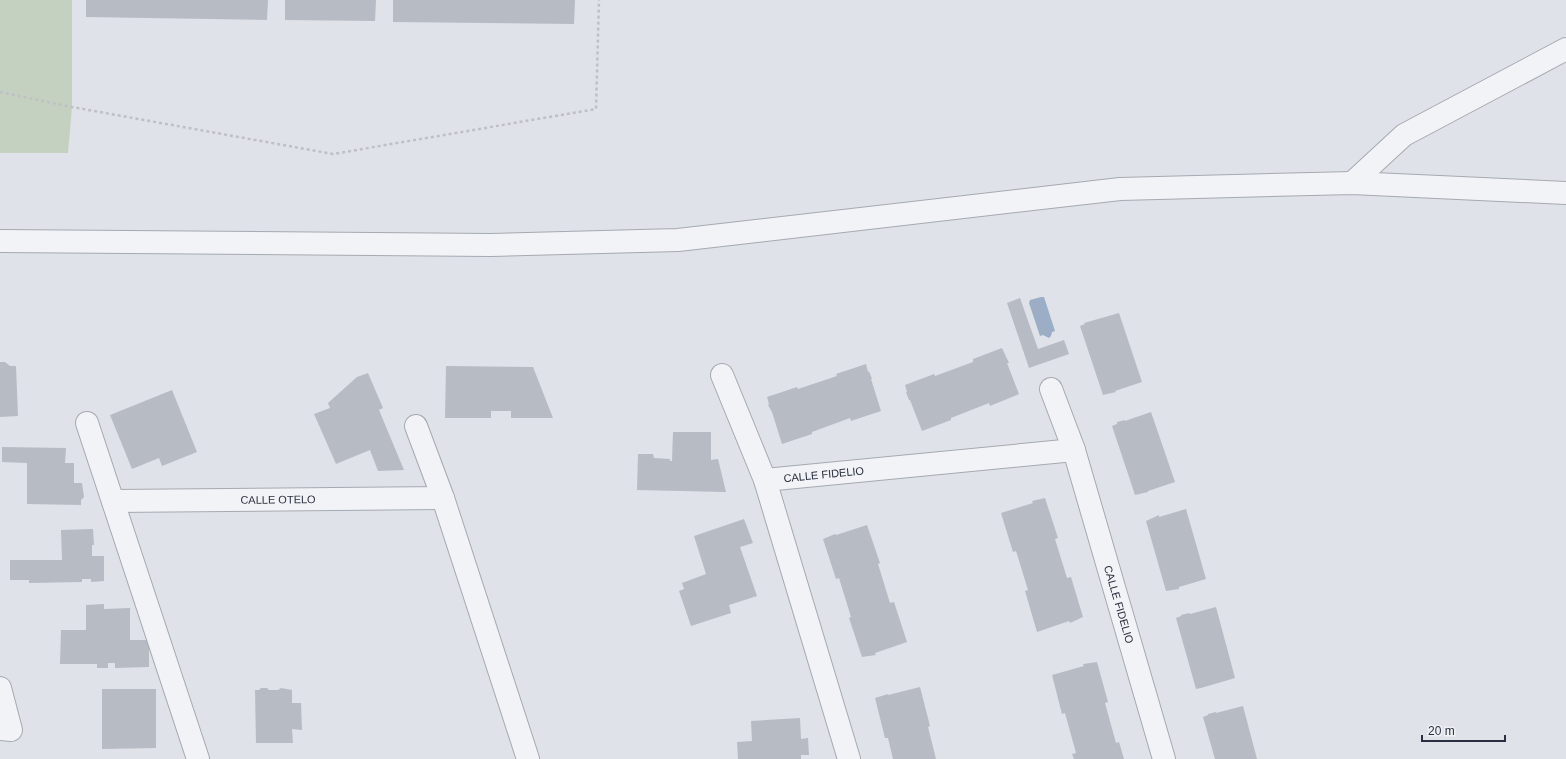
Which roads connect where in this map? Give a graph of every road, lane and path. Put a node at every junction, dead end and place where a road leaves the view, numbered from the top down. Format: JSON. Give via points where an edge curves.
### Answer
{"nodes":[{"id":1,"x":599,"y":0,"type":"edge"},
{"id":2,"x":1566,"y":49,"type":"edge"},
{"id":3,"x":0,"y":92,"type":"edge"},
{"id":4,"x":1352,"y":183,"type":"junction"},
{"id":5,"x":1566,"y":193,"type":"edge"},
{"id":6,"x":0,"y":241,"type":"edge"},
{"id":7,"x":722,"y":375,"type":"dead end"},
{"id":8,"x":1051,"y":389,"type":"dead end"},
{"id":9,"x":87,"y":423,"type":"dead end"},
{"id":10,"x":416,"y":426,"type":"dead end"},
{"id":11,"x":1074,"y":450,"type":"junction"},
{"id":12,"x":765,"y":480,"type":"junction"},
{"id":13,"x":444,"y":498,"type":"junction"},
{"id":14,"x":113,"y":501,"type":"junction"},
{"id":15,"x":0,"y":688,"type":"edge"},
{"id":16,"x":0,"y":730,"type":"edge"},
{"id":17,"x":198,"y":759,"type":"edge"},
{"id":18,"x":528,"y":759,"type":"edge"},
{"id":19,"x":849,"y":759,"type":"edge"},
{"id":20,"x":1164,"y":759,"type":"edge"}],
"edges":[{"from":1,"to":3,"type":"path","via":[[596,109],[333,154],[72,108]]},
{"from":2,"to":4,"type":"street","via":[[1404,135]]},
{"from":4,"to":5,"type":"street"},
{"from":4,"to":6,"type":"street","via":[[1120,189],[678,240],[491,245]]},
{"from":7,"to":12,"type":"street"},
{"from":8,"to":11,"type":"street","name":"CALLE FIDELIO"},
{"from":9,"to":14,"type":"street"},
{"from":10,"to":13,"type":"street"},
{"from":11,"to":12,"type":"street","name":"CALLE FIDELIO"},
{"from":11,"to":20,"type":"street","name":"CALLE FIDELIO"},
{"from":12,"to":19,"type":"street"},
{"from":13,"to":14,"type":"street","name":"CALLE OTELO"},
{"from":13,"to":18,"type":"street"},
{"from":14,"to":17,"type":"street"},
{"from":15,"to":16,"type":"street","via":[[11,730]]}]}
